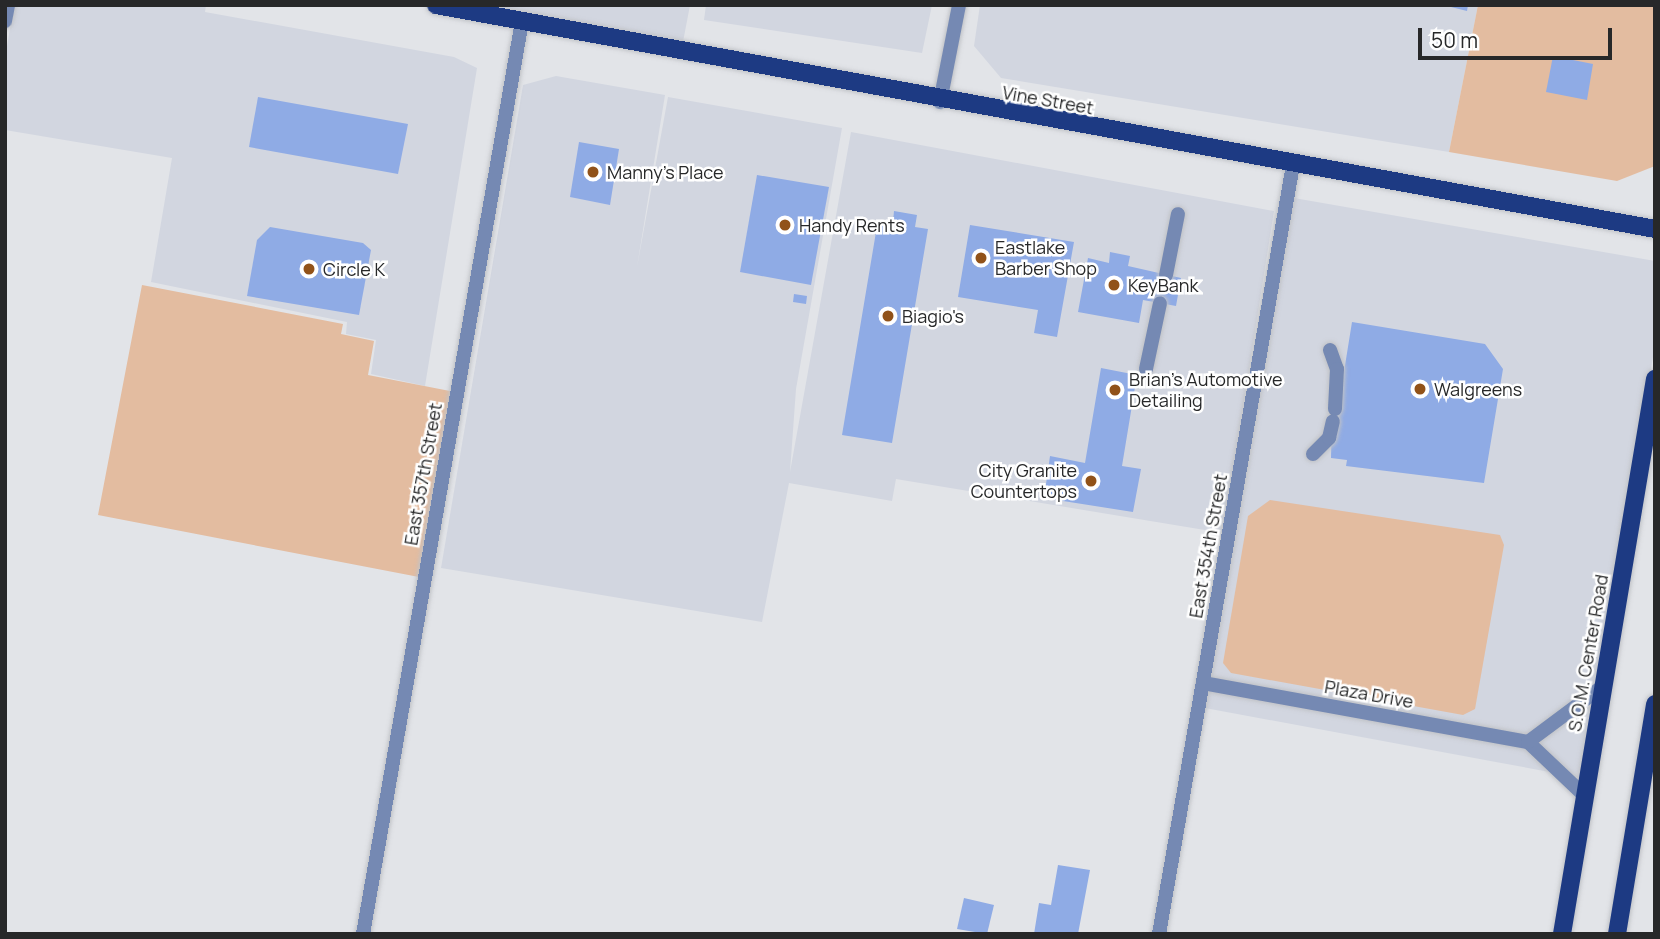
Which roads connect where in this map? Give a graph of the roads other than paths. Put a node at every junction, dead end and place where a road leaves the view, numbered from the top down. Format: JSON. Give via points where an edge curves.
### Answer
{"nodes":[{"id":1,"x":8,"y":5,"type":"edge"},
{"id":2,"x":436,"y":5,"type":"edge"},
{"id":3,"x":959,"y":5,"type":"edge"},
{"id":4,"x":465,"y":8,"type":"edge"},
{"id":5,"x":5,"y":21,"type":"edge"},
{"id":6,"x":522,"y":21,"type":"junction"},
{"id":7,"x":940,"y":103,"type":"junction"},
{"id":8,"x":1293,"y":165,"type":"junction"},
{"id":9,"x":1178,"y":214,"type":"dead end"},
{"id":10,"x":1655,"y":229,"type":"edge"},
{"id":11,"x":1166,"y":275,"type":"dead end"},
{"id":12,"x":1160,"y":303,"type":"dead end"},
{"id":13,"x":1330,"y":350,"type":"dead end"},
{"id":14,"x":1146,"y":369,"type":"dead end"},
{"id":15,"x":1655,"y":379,"type":"edge"},
{"id":16,"x":1314,"y":454,"type":"dead end"},
{"id":17,"x":1203,"y":683,"type":"junction"},
{"id":18,"x":1604,"y":686,"type":"junction"},
{"id":19,"x":1655,"y":704,"type":"edge"},
{"id":20,"x":1528,"y":742,"type":"junction"},
{"id":21,"x":1585,"y":796,"type":"junction"},
{"id":22,"x":363,"y":934,"type":"edge"},
{"id":23,"x":1159,"y":934,"type":"edge"},
{"id":24,"x":1562,"y":934,"type":"edge"},
{"id":25,"x":1618,"y":934,"type":"edge"}],
"edges":[{"from":1,"to":5,"type":"street"},
{"from":2,"to":4,"type":"main road","name":"Vine Street"},
{"from":3,"to":7,"type":"street"},
{"from":4,"to":6,"type":"main road","name":"Vine Street"},
{"from":6,"to":7,"type":"main road","name":"Vine Street"},
{"from":6,"to":22,"type":"street","name":"East 357th Street"},
{"from":7,"to":8,"type":"main road","name":"Vine Street"},
{"from":8,"to":10,"type":"main road","name":"Vine Street"},
{"from":8,"to":17,"type":"street","name":"East 354th Street"},
{"from":9,"to":11,"type":"street"},
{"from":12,"to":14,"type":"street"},
{"from":13,"to":16,"type":"street","via":[[1337,369],[1334,415],[1329,438]]},
{"from":15,"to":18,"type":"main road","name":"S.O.M. Center Road"},
{"from":17,"to":20,"type":"street","name":"Plaza Drive"},
{"from":17,"to":23,"type":"street","name":"East 354th Street"},
{"from":18,"to":20,"type":"street"},
{"from":18,"to":21,"type":"main road","name":"S.O.M. Center Road"},
{"from":19,"to":25,"type":"main road"},
{"from":20,"to":21,"type":"street"},
{"from":21,"to":24,"type":"main road","name":"S.O.M. Center Road"}]}
